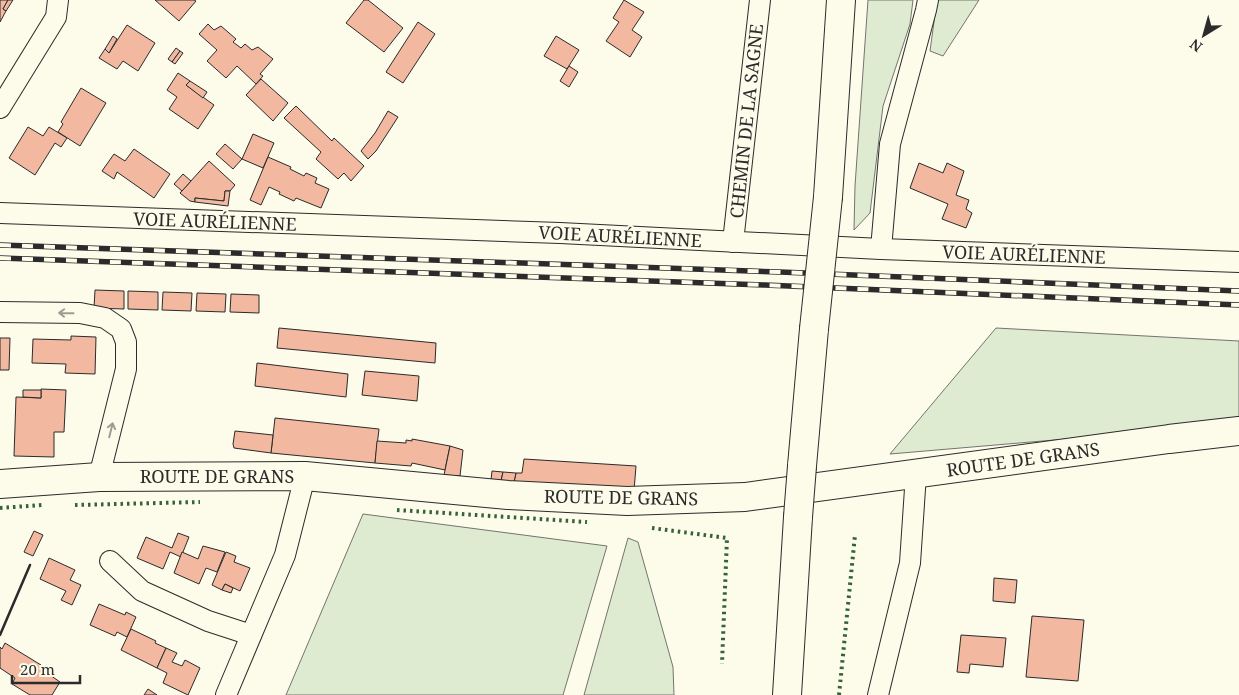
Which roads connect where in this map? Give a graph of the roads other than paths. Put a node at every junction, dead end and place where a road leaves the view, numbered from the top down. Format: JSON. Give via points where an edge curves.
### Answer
{"nodes":[{"id":1,"x":58,"y":0,"type":"edge"},
{"id":2,"x":760,"y":0,"type":"edge"},
{"id":3,"x":841,"y":0,"type":"edge"},
{"id":4,"x":928,"y":0,"type":"edge"},
{"id":5,"x":0,"y":108,"type":"edge"},
{"id":6,"x":0,"y":213,"type":"edge"},
{"id":7,"x":733,"y":242,"type":"junction"},
{"id":8,"x":881,"y":249,"type":"junction"},
{"id":9,"x":1239,"y":262,"type":"edge"},
{"id":10,"x":0,"y":312,"type":"edge"},
{"id":11,"x":1239,"y":431,"type":"edge"},
{"id":12,"x":916,"y":474,"type":"junction"},
{"id":13,"x":305,"y":476,"type":"junction"},
{"id":14,"x":99,"y":477,"type":"junction"},
{"id":15,"x":0,"y":484,"type":"edge"},
{"id":16,"x":110,"y":561,"type":"dead end"},
{"id":17,"x":251,"y":635,"type":"junction"},
{"id":18,"x":226,"y":695,"type":"edge"},
{"id":19,"x":787,"y":695,"type":"edge"},
{"id":20,"x":878,"y":695,"type":"edge"}],
"edges":[{"from":1,"to":5,"type":"street","via":[[56,17]]},
{"from":2,"to":7,"type":"street","name":"CHEMIN DE LA SAGNE"},
{"from":3,"to":19,"type":"street","bridge":true,"via":[[828,198],[798,517]]},
{"from":4,"to":8,"type":"street","via":[[890,144]]},
{"from":6,"to":7,"type":"street","name":"VOIE AURÉLIENNE"},
{"from":7,"to":8,"type":"street","name":"VOIE AURÉLIENNE"},
{"from":8,"to":9,"type":"street","name":"VOIE AURÉLIENNE"},
{"from":14,"to":10,"type":"street","one_way":true,"via":[[126,369],[126,342],[121,328],[105,318],[80,313]]},
{"from":11,"to":12,"type":"street","name":"ROUTE DE GRANS"},
{"from":12,"to":13,"type":"street","name":"ROUTE DE GRANS","via":[[745,497],[627,501],[508,495]]},
{"from":12,"to":20,"type":"street","via":[[910,563]]},
{"from":13,"to":14,"type":"street","name":"ROUTE DE GRANS"},
{"from":13,"to":17,"type":"street","via":[[285,555]]},
{"from":14,"to":15,"type":"street","name":"ROUTE DE GRANS"},
{"from":16,"to":17,"type":"street","via":[[142,591],[208,621]]},
{"from":17,"to":18,"type":"street"}]}
